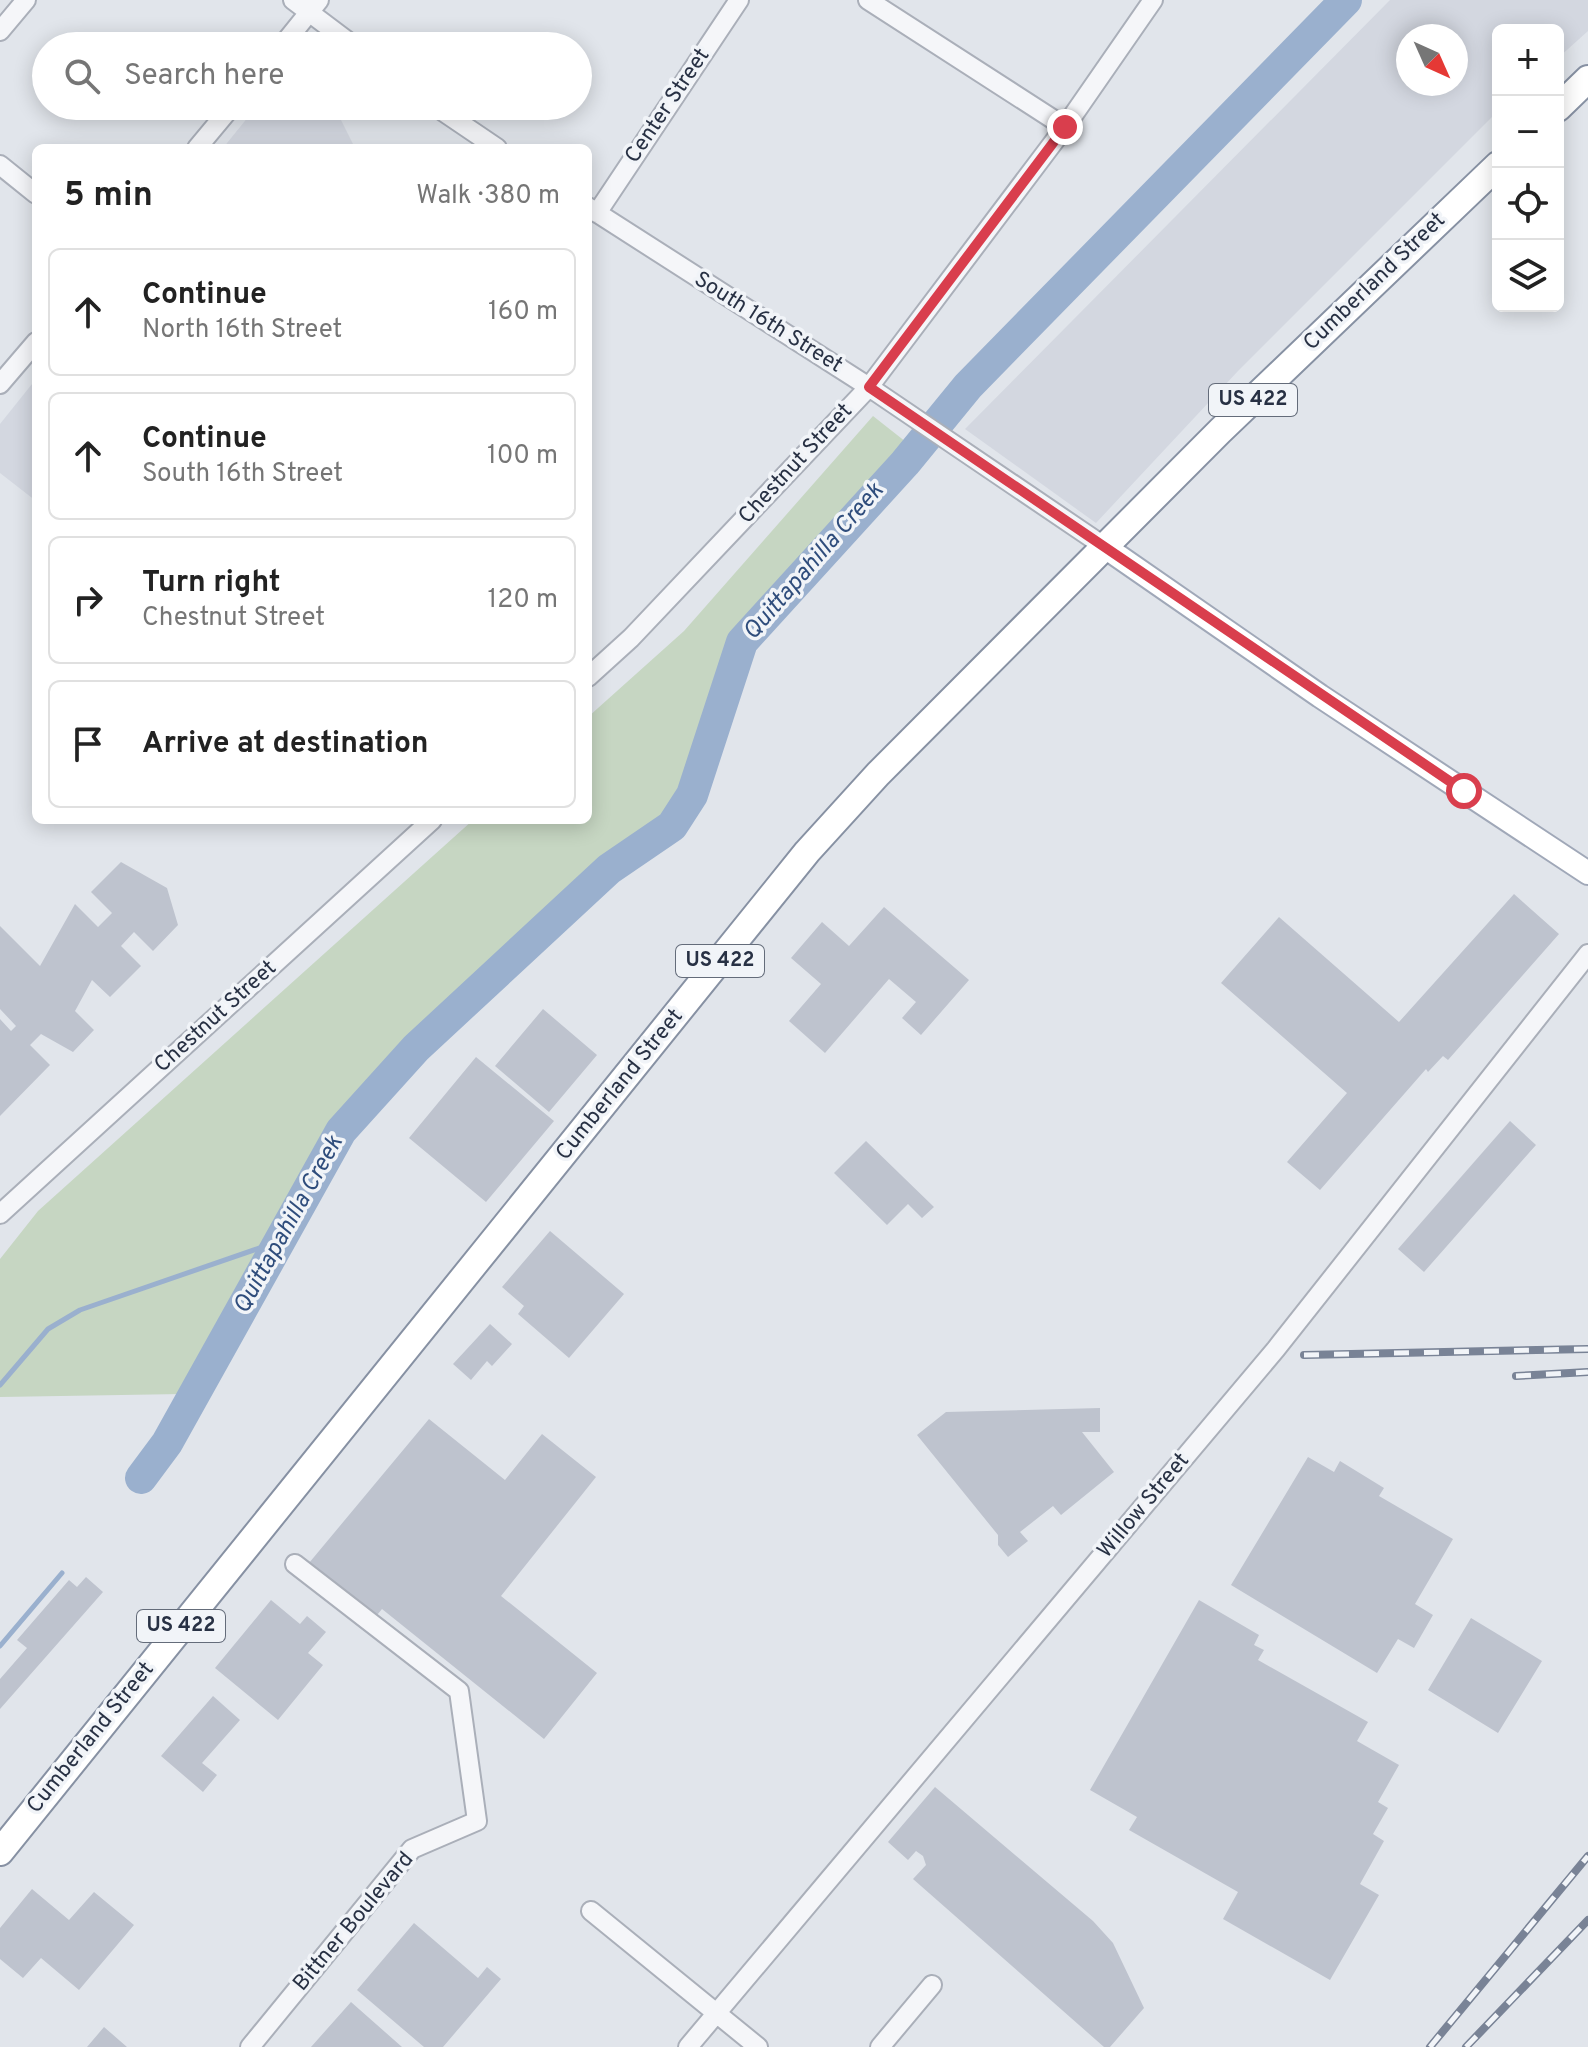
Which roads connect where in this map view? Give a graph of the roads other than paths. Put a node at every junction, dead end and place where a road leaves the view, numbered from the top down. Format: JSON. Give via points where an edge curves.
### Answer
{"nodes":[{"id":1,"x":26,"y":0,"type":"edge"},
{"id":2,"x":293,"y":0,"type":"edge"},
{"id":3,"x":739,"y":0,"type":"edge"},
{"id":4,"x":868,"y":0,"type":"edge"},
{"id":5,"x":1153,"y":0,"type":"edge"},
{"id":6,"x":314,"y":7,"type":"edge"},
{"id":7,"x":0,"y":31,"type":"edge"},
{"id":8,"x":293,"y":32,"type":"edge"},
{"id":9,"x":340,"y":32,"type":"edge"},
{"id":10,"x":1588,"y":79,"type":"edge"},
{"id":11,"x":1564,"y":102,"type":"edge"},
{"id":12,"x":220,"y":120,"type":"edge"},
{"id":13,"x":456,"y":120,"type":"edge"},
{"id":14,"x":1065,"y":127,"type":"junction"},
{"id":15,"x":200,"y":144,"type":"edge"},
{"id":16,"x":491,"y":144,"type":"edge"},
{"id":17,"x":0,"y":165,"type":"edge"},
{"id":18,"x":1495,"y":168,"type":"edge"},
{"id":19,"x":32,"y":191,"type":"edge"},
{"id":20,"x":592,"y":210,"type":"edge"},
{"id":21,"x":32,"y":347,"type":"edge"},
{"id":22,"x":0,"y":384,"type":"edge"},
{"id":23,"x":869,"y":387,"type":"junction"},
{"id":24,"x":1105,"y":547,"type":"junction"},
{"id":25,"x":592,"y":673,"type":"edge"},
{"id":26,"x":428,"y":824,"type":"edge"},
{"id":27,"x":1588,"y":873,"type":"edge"},
{"id":28,"x":1588,"y":954,"type":"edge"},
{"id":29,"x":0,"y":1214,"type":"edge"},
{"id":30,"x":295,"y":1564,"type":"dead end"},
{"id":31,"x":0,"y":1852,"type":"edge"},
{"id":32,"x":591,"y":1911,"type":"dead end"},
{"id":33,"x":932,"y":1985,"type":"dead end"},
{"id":34,"x":717,"y":2013,"type":"junction"},
{"id":35,"x":250,"y":2047,"type":"edge"},
{"id":36,"x":688,"y":2047,"type":"edge"},
{"id":37,"x":758,"y":2047,"type":"edge"},
{"id":38,"x":880,"y":2047,"type":"edge"}],
"edges":[{"from":1,"to":7,"type":"street"},
{"from":2,"to":6,"type":"street"},
{"from":3,"to":20,"type":"street","name":"Center Street"},
{"from":4,"to":14,"type":"street"},
{"from":5,"to":14,"type":"street","name":"Chestnut Street"},
{"from":6,"to":8,"type":"street"},
{"from":6,"to":9,"type":"street"},
{"from":10,"to":11,"type":"highway"},
{"from":12,"to":15,"type":"street"},
{"from":13,"to":16,"type":"street"},
{"from":14,"to":23,"type":"street","name":"Chestnut Street"},
{"from":17,"to":19,"type":"street"},
{"from":18,"to":24,"type":"highway","name":"Cumberland Street","number":"US 422"},
{"from":20,"to":23,"type":"street","name":"South 16th Street"},
{"from":21,"to":22,"type":"street"},
{"from":23,"to":24,"type":"street","name":"South 16th Street"},
{"from":23,"to":25,"type":"street","name":"Chestnut Street"},
{"from":24,"to":27,"type":"main road"},
{"from":24,"to":31,"type":"highway","name":"Cumberland Street","number":"US 422","via":[[807,852]]},
{"from":26,"to":29,"type":"street","name":"Chestnut Street"},
{"from":28,"to":34,"type":"street","name":"Willow Street","via":[[1276,1349]]},
{"from":30,"to":35,"type":"street","name":"Bittner Boulevard","via":[[459,1691],[477,1821],[412,1849]]},
{"from":32,"to":34,"type":"street"},
{"from":33,"to":38,"type":"street"},
{"from":34,"to":36,"type":"street","name":"Willow Street"},
{"from":34,"to":37,"type":"street"}]}
